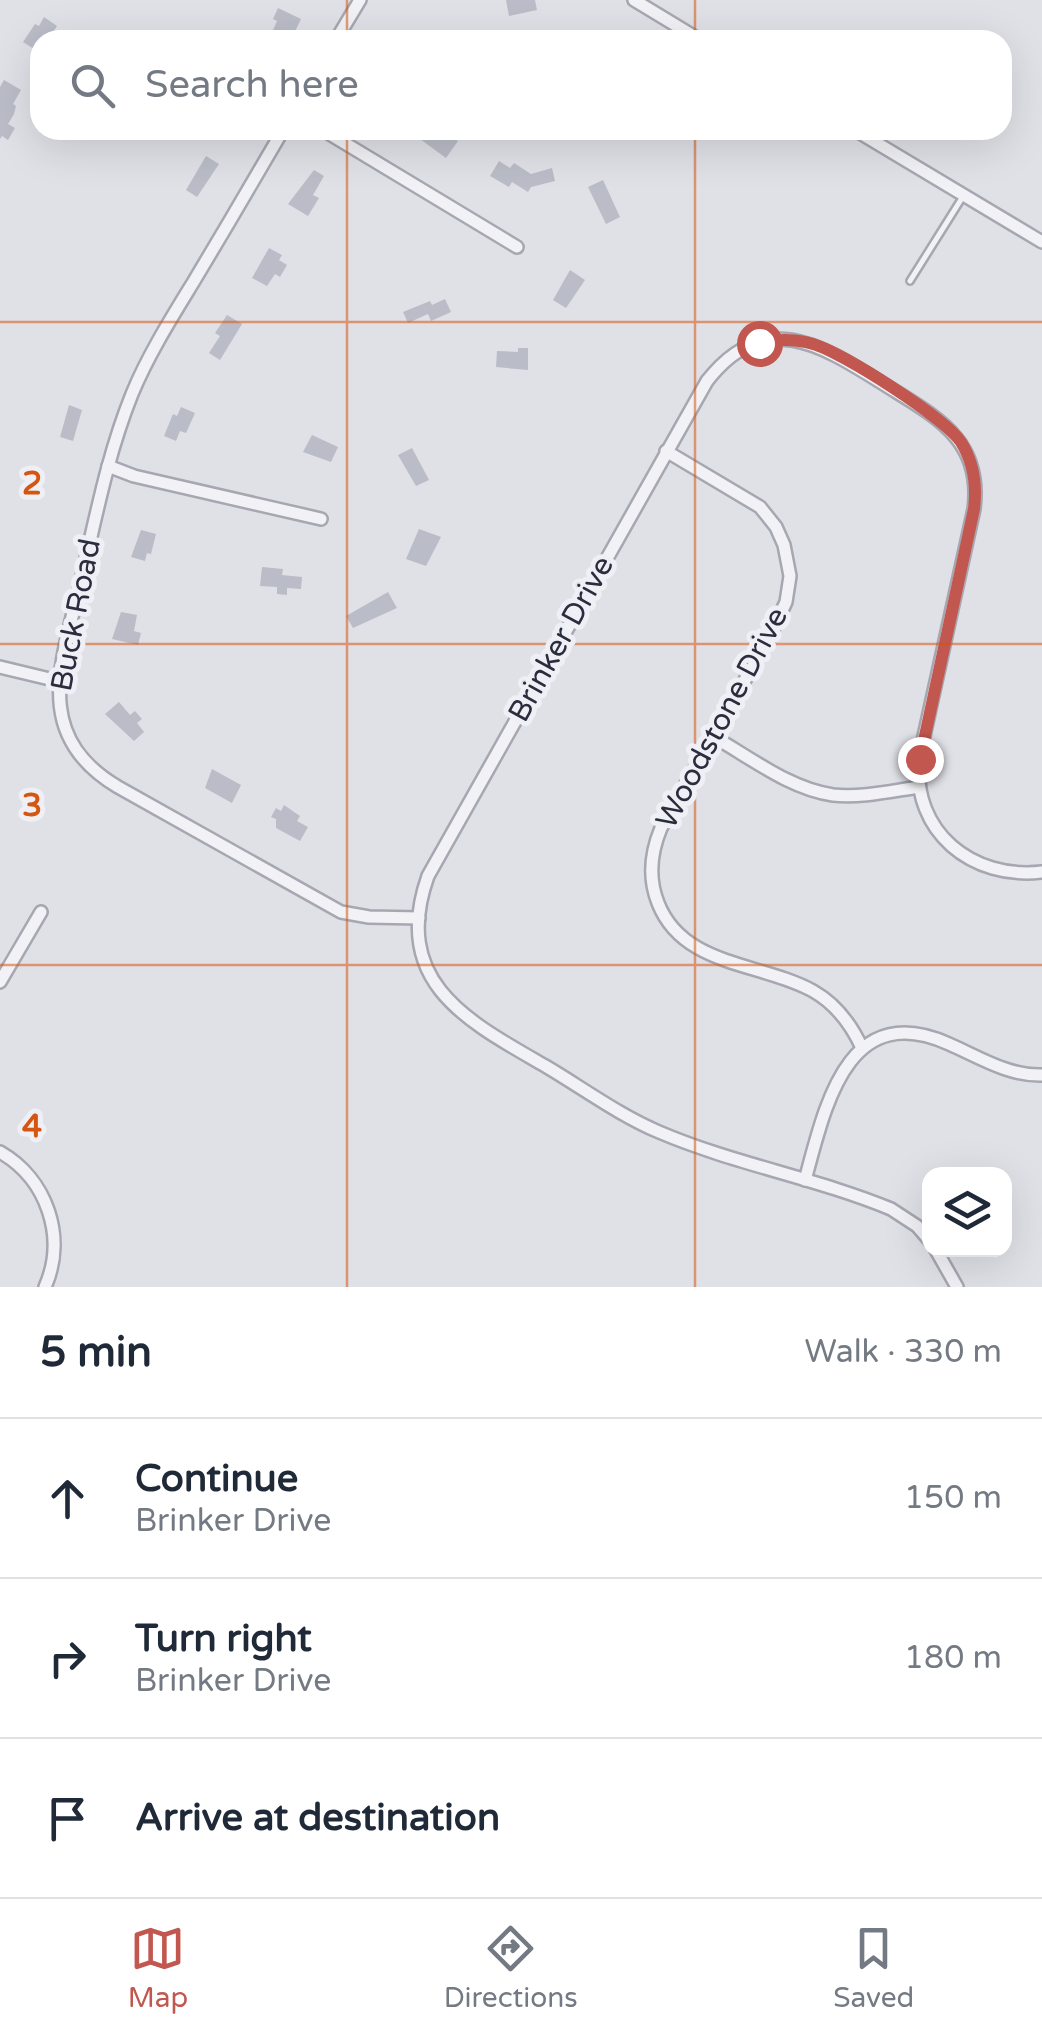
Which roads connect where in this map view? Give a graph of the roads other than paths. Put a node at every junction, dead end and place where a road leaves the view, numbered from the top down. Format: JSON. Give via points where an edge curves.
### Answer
{"nodes":[{"id":1,"x":360,"y":0,"type":"edge"},
{"id":2,"x":634,"y":0,"type":"edge"},
{"id":3,"x":342,"y":30,"type":"edge"},
{"id":4,"x":684,"y":30,"type":"edge"},
{"id":5,"x":277,"y":140,"type":"edge"},
{"id":6,"x":339,"y":140,"type":"edge"},
{"id":7,"x":872,"y":140,"type":"edge"},
{"id":8,"x":963,"y":195,"type":"junction"},
{"id":9,"x":1042,"y":242,"type":"edge"},
{"id":10,"x":516,"y":247,"type":"dead end"},
{"id":11,"x":910,"y":281,"type":"dead end"},
{"id":12,"x":666,"y":451,"type":"junction"},
{"id":13,"x":108,"y":466,"type":"junction"},
{"id":14,"x":321,"y":519,"type":"dead end"},
{"id":15,"x":0,"y":666,"type":"edge"},
{"id":16,"x":58,"y":681,"type":"junction"},
{"id":17,"x":714,"y":737,"type":"junction"},
{"id":18,"x":919,"y":787,"type":"junction"},
{"id":19,"x":1042,"y":872,"type":"edge"},
{"id":20,"x":41,"y":912,"type":"dead end"},
{"id":21,"x":419,"y":918,"type":"junction"},
{"id":22,"x":0,"y":982,"type":"edge"},
{"id":23,"x":862,"y":1048,"type":"junction"},
{"id":24,"x":1042,"y":1075,"type":"edge"},
{"id":25,"x":0,"y":1152,"type":"edge"},
{"id":26,"x":804,"y":1180,"type":"junction"},
{"id":27,"x":922,"y":1231,"type":"edge"},
{"id":28,"x":940,"y":1257,"type":"edge"},
{"id":29,"x":45,"y":1287,"type":"edge"},
{"id":30,"x":956,"y":1287,"type":"edge"}],
"edges":[{"from":1,"to":3,"type":"street"},
{"from":2,"to":4,"type":"street"},
{"from":5,"to":13,"type":"street","name":"Buck Road","via":[[134,390]]},
{"from":6,"to":10,"type":"street"},
{"from":7,"to":8,"type":"street"},
{"from":8,"to":9,"type":"street"},
{"from":8,"to":11,"type":"lane"},
{"from":12,"to":17,"type":"street","name":"Woodstone Drive","via":[[760,507],[788,557],[783,611]]},
{"from":12,"to":18,"type":"street","name":"Brinker Drive","via":[[715,370],[735,353],[772,340],[823,348],[955,434],[970,462],[976,499]]},
{"from":12,"to":21,"type":"street","name":"Brinker Drive","via":[[428,876]]},
{"from":13,"to":14,"type":"street"},
{"from":13,"to":16,"type":"street","name":"Buck Road"},
{"from":15,"to":16,"type":"street"},
{"from":16,"to":21,"type":"street","name":"Buck Road","via":[[66,733],[98,774],[341,912]]},
{"from":17,"to":18,"type":"street","via":[[815,791],[851,796]]},
{"from":17,"to":23,"type":"street","name":"Woodstone Drive","via":[[656,840],[651,871],[660,908],[693,946],[827,1000]]},
{"from":18,"to":19,"type":"street","via":[[929,819],[949,846],[997,869]]},
{"from":20,"to":22,"type":"street"},
{"from":21,"to":26,"type":"street","name":"Brinker Drive","via":[[436,984],[470,1022],[635,1121]]},
{"from":23,"to":24,"type":"street","via":[[910,1032],[1008,1071]]},
{"from":23,"to":26,"type":"street","via":[[836,1082]]},
{"from":25,"to":29,"type":"street","via":[[30,1177],[51,1218],[54,1251]]},
{"from":26,"to":27,"type":"street","name":"Brinker Drive","via":[[892,1209]]},
{"from":28,"to":30,"type":"street"}]}
